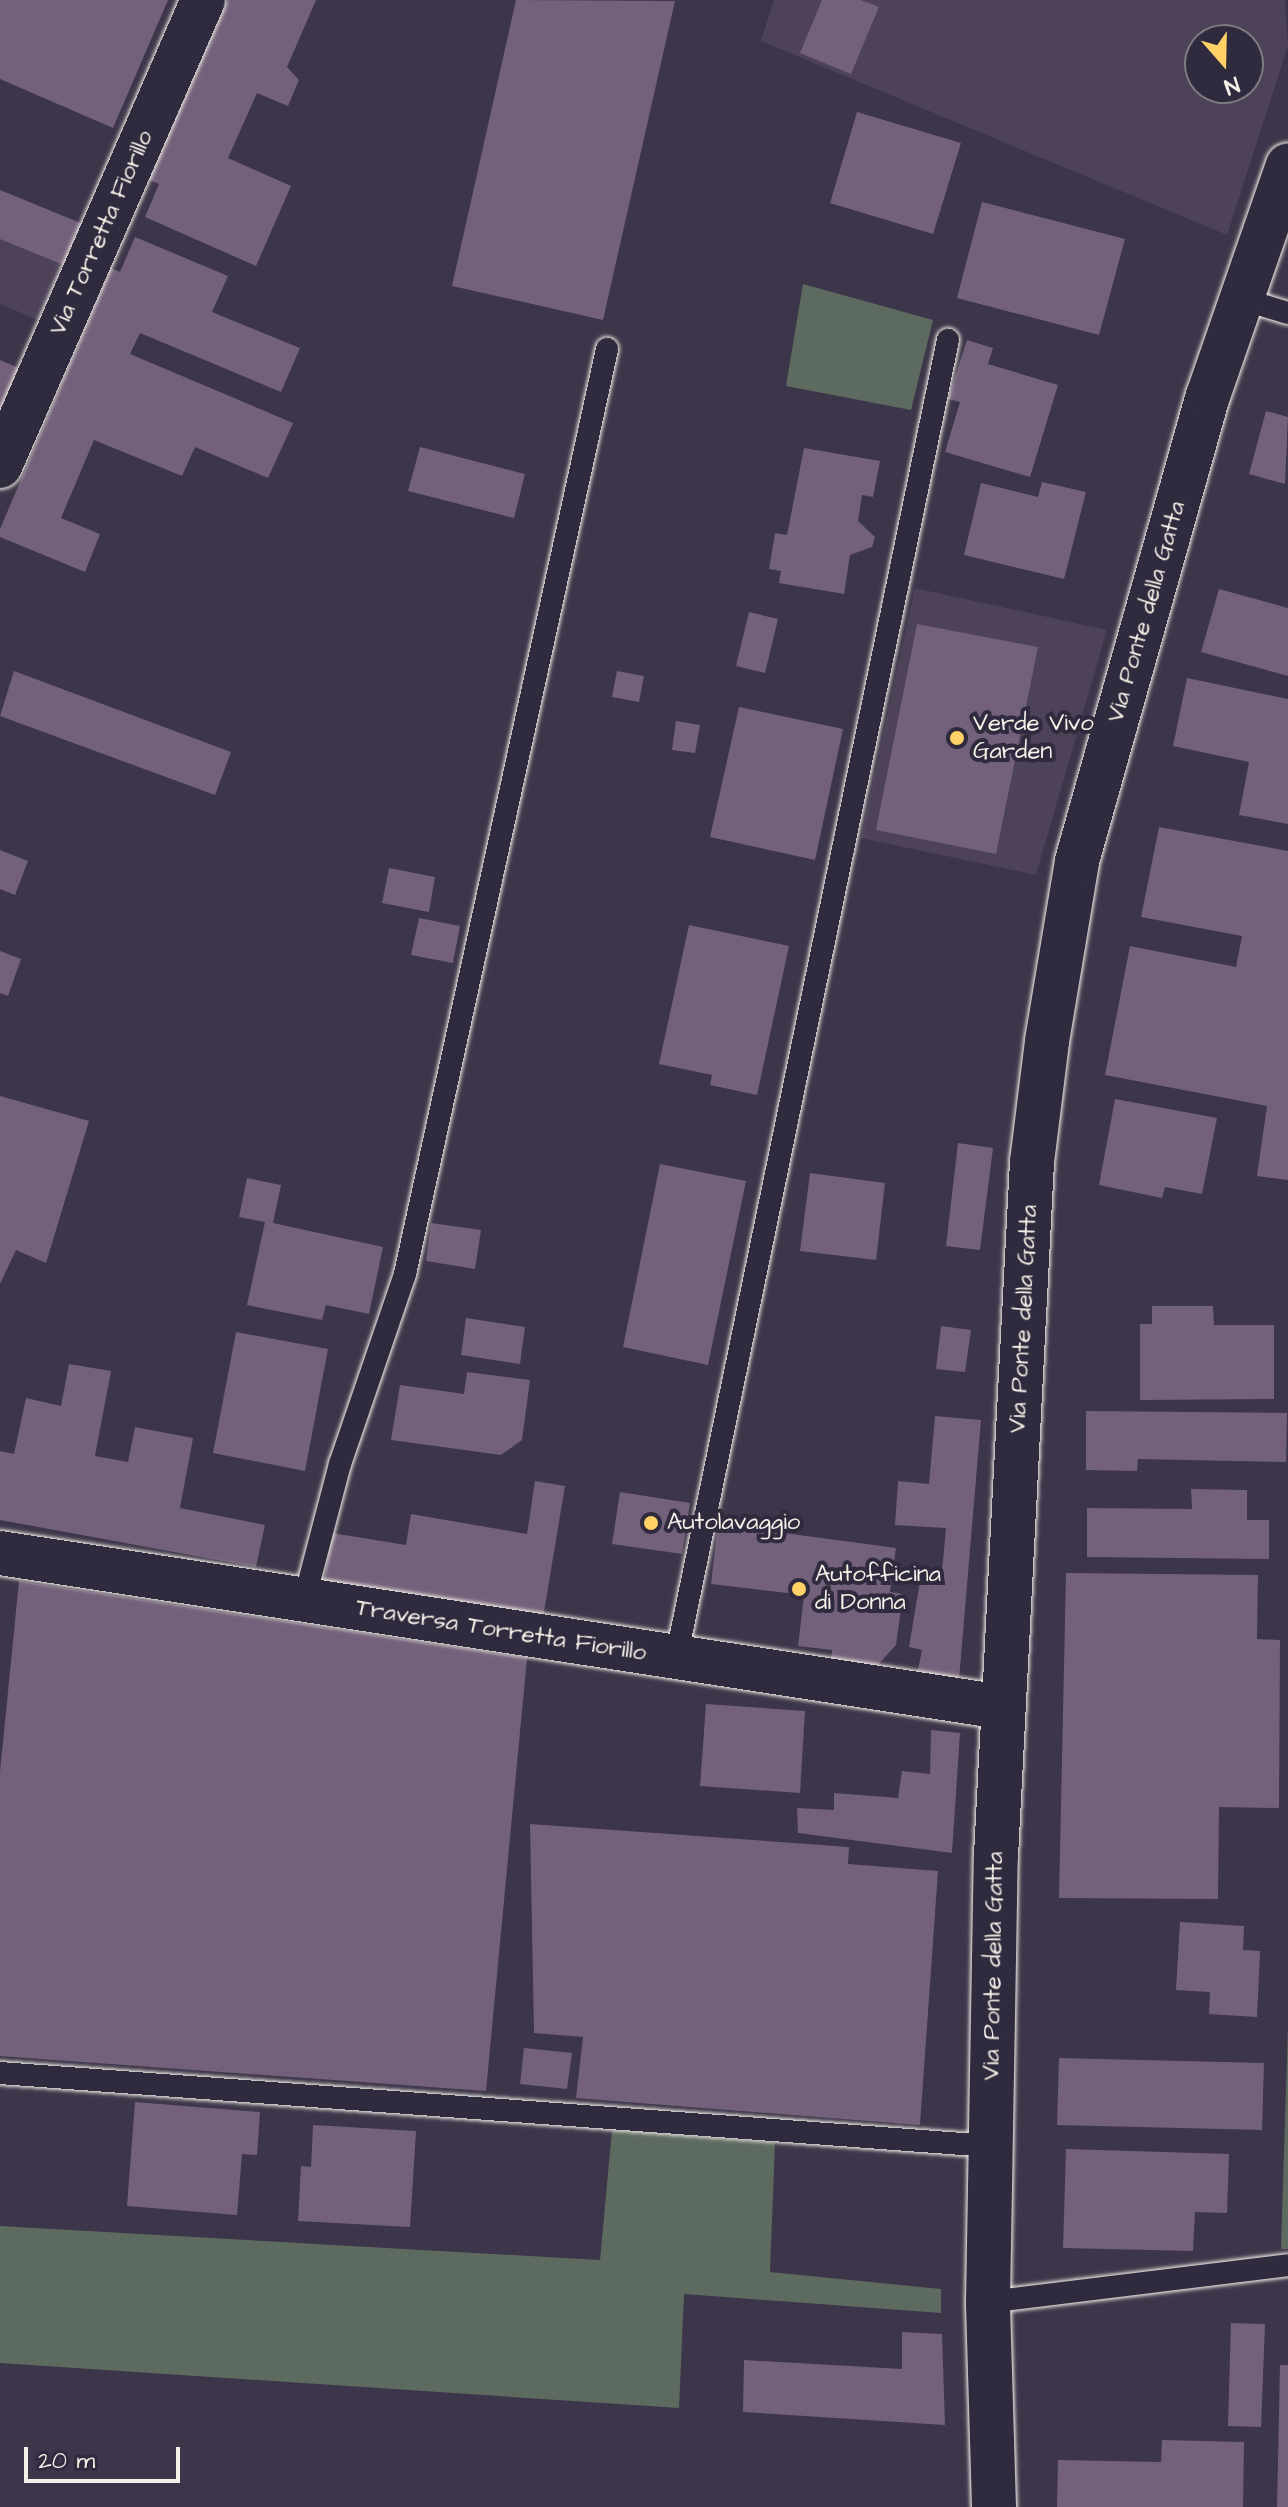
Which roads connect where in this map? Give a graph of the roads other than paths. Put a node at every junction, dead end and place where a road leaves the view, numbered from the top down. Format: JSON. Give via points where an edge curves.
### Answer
{"nodes":[{"id":1,"x":203,"y":0,"type":"edge"},
{"id":2,"x":1288,"y":165,"type":"edge"},
{"id":3,"x":1242,"y":299,"type":"junction"},
{"id":4,"x":1288,"y":313,"type":"edge"},
{"id":5,"x":948,"y":340,"type":"dead end"},
{"id":6,"x":607,"y":349,"type":"dead end"},
{"id":7,"x":0,"y":466,"type":"edge"},
{"id":8,"x":0,"y":1553,"type":"edge"},
{"id":9,"x":304,"y":1601,"type":"junction"},
{"id":10,"x":676,"y":1659,"type":"junction"},
{"id":11,"x":1002,"y":1707,"type":"junction"},
{"id":12,"x":0,"y":2073,"type":"edge"},
{"id":13,"x":990,"y":2146,"type":"junction"},
{"id":14,"x":1288,"y":2265,"type":"edge"},
{"id":15,"x":988,"y":2302,"type":"junction"},
{"id":16,"x":994,"y":2507,"type":"edge"}],
"edges":[{"from":1,"to":7,"type":"street","name":"Via Torretta Fiorillo"},
{"from":2,"to":3,"type":"street","name":"Via Ponte della Gatta"},
{"from":3,"to":4,"type":"lane"},
{"from":3,"to":11,"type":"street","name":"Via Ponte della Gatta","via":[[1208,396],[1077,861],[1032,1162]]},
{"from":5,"to":10,"type":"lane"},
{"from":6,"to":9,"type":"lane","via":[[405,1274],[340,1464]]},
{"from":8,"to":9,"type":"street","name":"Traversa Torretta Fiorillo"},
{"from":9,"to":10,"type":"street","name":"Traversa Torretta Fiorillo"},
{"from":10,"to":11,"type":"street","name":"Traversa Torretta Fiorillo"},
{"from":11,"to":13,"type":"street","name":"Via Ponte della Gatta"},
{"from":12,"to":13,"type":"lane"},
{"from":13,"to":15,"type":"street","name":"Via Ponte della Gatta"},
{"from":14,"to":15,"type":"lane"},
{"from":15,"to":16,"type":"street","name":"Via Ponte della Gatta"}]}
